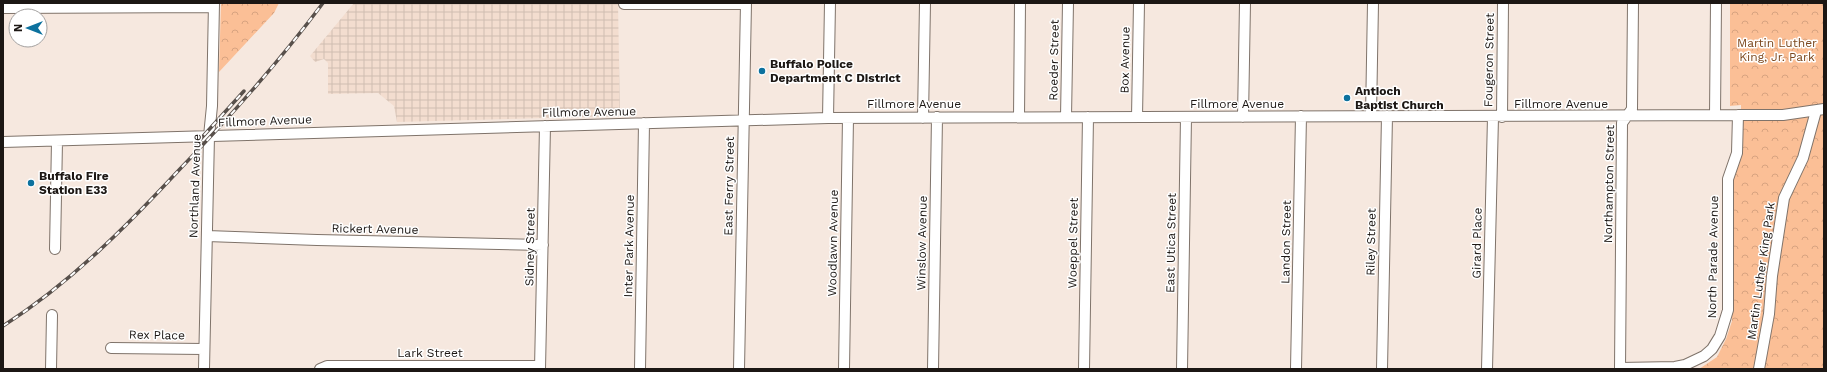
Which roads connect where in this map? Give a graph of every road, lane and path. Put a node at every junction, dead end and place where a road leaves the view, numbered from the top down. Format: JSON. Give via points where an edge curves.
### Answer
{"nodes":[{"id":1,"x":746,"y":3,"type":"edge"},
{"id":2,"x":830,"y":3,"type":"edge"},
{"id":3,"x":925,"y":3,"type":"edge"},
{"id":4,"x":1020,"y":3,"type":"edge"},
{"id":5,"x":1068,"y":3,"type":"edge"},
{"id":6,"x":1139,"y":3,"type":"edge"},
{"id":7,"x":1245,"y":3,"type":"edge"},
{"id":8,"x":1373,"y":3,"type":"edge"},
{"id":9,"x":1503,"y":3,"type":"edge"},
{"id":10,"x":1633,"y":3,"type":"edge"},
{"id":11,"x":1716,"y":3,"type":"edge"},
{"id":12,"x":624,"y":4,"type":"dead end"},
{"id":13,"x":214,"y":5,"type":"edge"},
{"id":14,"x":3,"y":8,"type":"edge"},
{"id":15,"x":1820,"y":110,"type":"edge"},
{"id":16,"x":1715,"y":115,"type":"junction"},
{"id":17,"x":1738,"y":115,"type":"junction"},
{"id":18,"x":1302,"y":116,"type":"junction"},
{"id":19,"x":1371,"y":116,"type":"junction"},
{"id":20,"x":1387,"y":116,"type":"junction"},
{"id":21,"x":1627,"y":116,"type":"junction"},
{"id":22,"x":1088,"y":117,"type":"junction"},
{"id":23,"x":1137,"y":117,"type":"junction"},
{"id":24,"x":1186,"y":117,"type":"junction"},
{"id":25,"x":1243,"y":117,"type":"junction"},
{"id":26,"x":1497,"y":117,"type":"junction"},
{"id":27,"x":828,"y":118,"type":"junction"},
{"id":28,"x":848,"y":118,"type":"junction"},
{"id":29,"x":923,"y":118,"type":"junction"},
{"id":30,"x":937,"y":118,"type":"junction"},
{"id":31,"x":1019,"y":118,"type":"junction"},
{"id":32,"x":1066,"y":118,"type":"junction"},
{"id":33,"x":743,"y":120,"type":"junction"},
{"id":34,"x":644,"y":123,"type":"junction"},
{"id":35,"x":545,"y":126,"type":"junction"},
{"id":36,"x":209,"y":136,"type":"junction"},
{"id":37,"x":57,"y":141,"type":"junction"},
{"id":38,"x":3,"y":142,"type":"edge"},
{"id":39,"x":207,"y":236,"type":"junction"},
{"id":40,"x":543,"y":245,"type":"junction"},
{"id":41,"x":55,"y":249,"type":"dead end"},
{"id":42,"x":52,"y":314,"type":"dead end"},
{"id":43,"x":110,"y":348,"type":"dead end"},
{"id":44,"x":204,"y":349,"type":"junction"},
{"id":45,"x":540,"y":367,"type":"edge"},
{"id":46,"x":1620,"y":368,"type":"edge"},
{"id":47,"x":51,"y":369,"type":"edge"},
{"id":48,"x":204,"y":369,"type":"edge"},
{"id":49,"x":320,"y":369,"type":"edge"},
{"id":50,"x":640,"y":369,"type":"edge"},
{"id":51,"x":739,"y":369,"type":"edge"},
{"id":52,"x":844,"y":369,"type":"edge"},
{"id":53,"x":933,"y":369,"type":"edge"},
{"id":54,"x":1084,"y":369,"type":"edge"},
{"id":55,"x":1182,"y":369,"type":"edge"},
{"id":56,"x":1296,"y":369,"type":"edge"},
{"id":57,"x":1382,"y":369,"type":"edge"},
{"id":58,"x":1487,"y":369,"type":"edge"},
{"id":59,"x":1759,"y":369,"type":"edge"}],
"edges":[{"from":1,"to":12,"type":"street"},
{"from":1,"to":33,"type":"street","name":"East Ferry Street"},
{"from":2,"to":27,"type":"street"},
{"from":3,"to":29,"type":"street"},
{"from":4,"to":31,"type":"street"},
{"from":5,"to":32,"type":"street","name":"Roeder Street"},
{"from":6,"to":23,"type":"street","name":"Box Avenue"},
{"from":7,"to":25,"type":"street"},
{"from":8,"to":19,"type":"street"},
{"from":9,"to":26,"type":"street","name":"Fougeron Street"},
{"from":10,"to":21,"type":"street","name":"Northampton Street","via":[[1632,109]]},
{"from":11,"to":16,"type":"street"},
{"from":13,"to":14,"type":"street"},
{"from":13,"to":36,"type":"street","name":"Northland Avenue"},
{"from":15,"to":17,"type":"street","name":"Fillmore Avenue","via":[[1783,115]]},
{"from":15,"to":59,"type":"street","name":"Martin Luther King Park","via":[[1803,158],[1784,198]]},
{"from":16,"to":17,"type":"street","name":"Fillmore Avenue"},
{"from":16,"to":21,"type":"street","name":"Fillmore Avenue"},
{"from":17,"to":46,"type":"street","name":"North Parade Avenue","via":[[1737,153],[1728,179],[1728,310],[1720,336],[1704,356],[1685,365]]},
{"from":18,"to":19,"type":"street","name":"Fillmore Avenue"},
{"from":18,"to":25,"type":"street","name":"Fillmore Avenue"},
{"from":18,"to":56,"type":"street","name":"Landon Street"},
{"from":19,"to":20,"type":"street","name":"Fillmore Avenue"},
{"from":20,"to":26,"type":"street","name":"Fillmore Avenue"},
{"from":20,"to":57,"type":"street","name":"Riley Street"},
{"from":21,"to":26,"type":"street","name":"Fillmore Avenue"},
{"from":21,"to":46,"type":"street","name":"Northampton Street","via":[[1622,122]]},
{"from":22,"to":23,"type":"street","name":"Fillmore Avenue"},
{"from":22,"to":32,"type":"street","name":"Fillmore Avenue"},
{"from":22,"to":54,"type":"street","name":"Woeppel Street"},
{"from":23,"to":24,"type":"street","name":"Fillmore Avenue"},
{"from":24,"to":25,"type":"street","name":"Fillmore Avenue"},
{"from":24,"to":55,"type":"street","name":"East Utica Street"},
{"from":26,"to":58,"type":"street","name":"Girard Place"},
{"from":27,"to":28,"type":"street","name":"Fillmore Avenue"},
{"from":27,"to":33,"type":"street","name":"Fillmore Avenue"},
{"from":28,"to":29,"type":"street","name":"Fillmore Avenue"},
{"from":28,"to":52,"type":"street","name":"Woodlawn Avenue"},
{"from":29,"to":30,"type":"street","name":"Fillmore Avenue"},
{"from":30,"to":31,"type":"street","name":"Fillmore Avenue"},
{"from":30,"to":53,"type":"street","name":"Winslow Avenue"},
{"from":31,"to":32,"type":"street","name":"Fillmore Avenue"},
{"from":33,"to":34,"type":"street","name":"Fillmore Avenue"},
{"from":33,"to":51,"type":"street","name":"East Ferry Street"},
{"from":34,"to":35,"type":"street","name":"Fillmore Avenue"},
{"from":34,"to":50,"type":"street","name":"Inter Park Avenue"},
{"from":35,"to":36,"type":"street","name":"Fillmore Avenue"},
{"from":35,"to":40,"type":"street","name":"Sidney Street"},
{"from":36,"to":37,"type":"street","name":"Fillmore Avenue"},
{"from":36,"to":39,"type":"street","name":"Northland Avenue"},
{"from":37,"to":38,"type":"street","name":"Fillmore Avenue"},
{"from":37,"to":41,"type":"street"},
{"from":39,"to":40,"type":"street","name":"Rickert Avenue"},
{"from":39,"to":44,"type":"street","name":"Northland Avenue"},
{"from":40,"to":45,"type":"street","name":"Sidney Street"},
{"from":42,"to":47,"type":"street"},
{"from":43,"to":44,"type":"street","name":"Rex Place"},
{"from":44,"to":48,"type":"street","name":"Northland Avenue"},
{"from":45,"to":49,"type":"street","name":"Lark Street","via":[[327,366]]}]}
